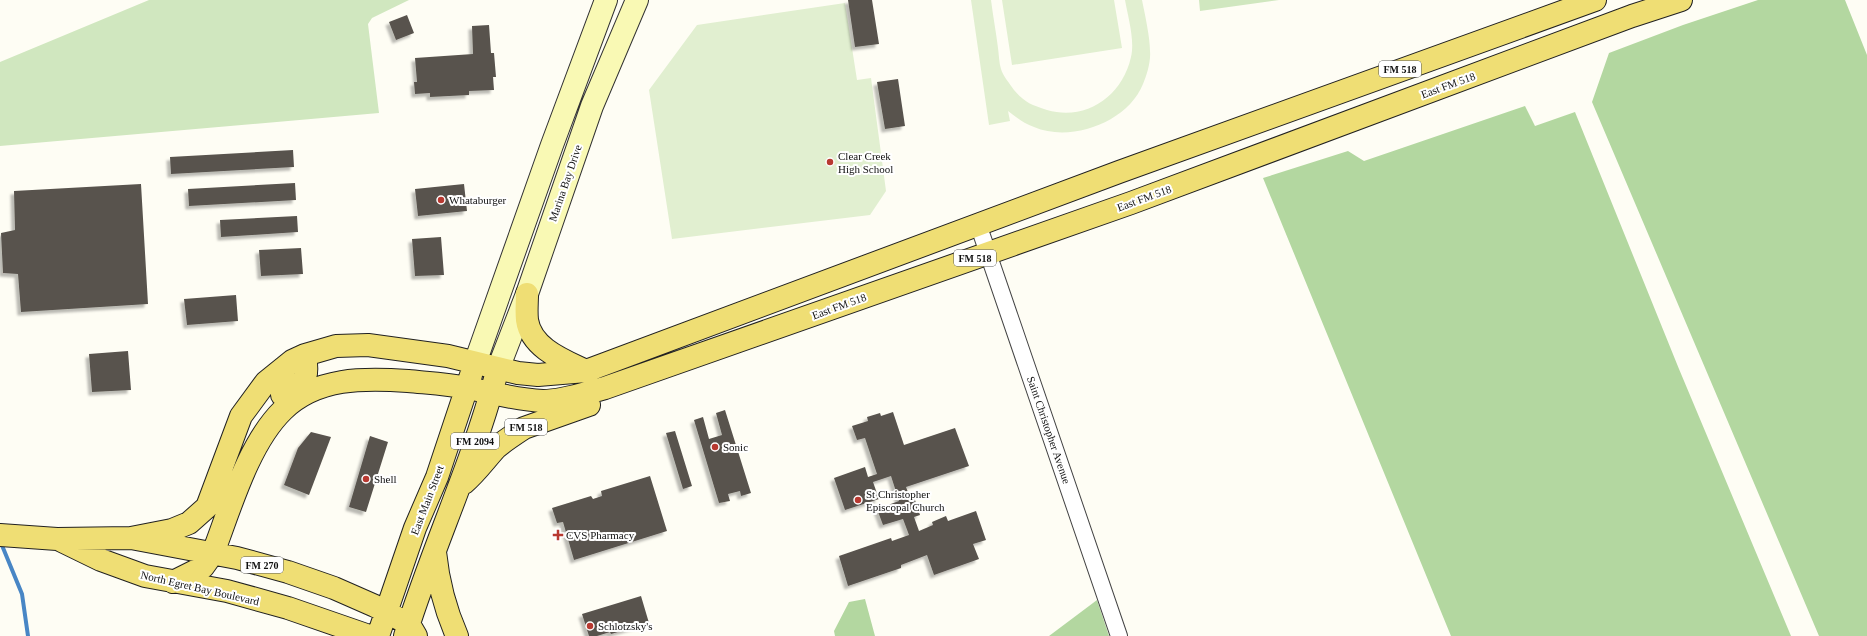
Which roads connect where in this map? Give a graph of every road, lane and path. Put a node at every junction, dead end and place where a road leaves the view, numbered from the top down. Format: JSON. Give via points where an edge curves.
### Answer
{"nodes":[{"id":1,"x":606,"y":0,"type":"edge"},
{"id":2,"x":637,"y":0,"type":"edge"},
{"id":3,"x":1594,"y":0,"type":"edge"},
{"id":4,"x":1681,"y":0,"type":"edge"},
{"id":5,"x":1630,"y":8,"type":"edge"},
{"id":6,"x":1417,"y":63,"type":"junction"},
{"id":7,"x":1431,"y":91,"type":"junction"},
{"id":8,"x":1118,"y":172,"type":"junction"},
{"id":9,"x":1131,"y":203,"type":"junction"},
{"id":10,"x":978,"y":224,"type":"junction"},
{"id":11,"x":988,"y":253,"type":"junction"},
{"id":12,"x":527,"y":294,"type":"junction"},
{"id":13,"x":305,"y":355,"type":"junction"},
{"id":14,"x":475,"y":363,"type":"junction"},
{"id":15,"x":498,"y":369,"type":"junction"},
{"id":16,"x":586,"y":371,"type":"junction"},
{"id":17,"x":467,"y":388,"type":"junction"},
{"id":18,"x":605,"y":388,"type":"junction"},
{"id":19,"x":491,"y":394,"type":"junction"},
{"id":20,"x":253,"y":453,"type":"junction"},
{"id":21,"x":459,"y":487,"type":"junction"},
{"id":22,"x":0,"y":535,"type":"edge"},
{"id":23,"x":47,"y":538,"type":"junction"},
{"id":24,"x":130,"y":538,"type":"junction"},
{"id":25,"x":435,"y":549,"type":"junction"},
{"id":26,"x":213,"y":553,"type":"junction"},
{"id":27,"x":173,"y":582,"type":"junction"},
{"id":28,"x":288,"y":608,"type":"junction"},
{"id":29,"x":387,"y":612,"type":"junction"},
{"id":30,"x":410,"y":632,"type":"edge"},
{"id":31,"x":331,"y":636,"type":"edge"},
{"id":32,"x":369,"y":636,"type":"edge"},
{"id":33,"x":378,"y":636,"type":"edge"},
{"id":34,"x":457,"y":636,"type":"edge"},
{"id":35,"x":1119,"y":636,"type":"edge"}],
"edges":[{"from":1,"to":14,"type":"main road"},
{"from":2,"to":12,"type":"main road","name":"Marina Bay Drive","number":"FM 2094","via":[[592,106]]},
{"from":3,"to":6,"type":"main road","number":"FM 518"},
{"from":4,"to":5,"type":"main road","name":"East FM 518","number":"FM 518"},
{"from":5,"to":7,"type":"main road","name":"East FM 518","number":"FM 518"},
{"from":6,"to":7,"type":"main road"},
{"from":6,"to":8,"type":"main road","number":"FM 518"},
{"from":7,"to":9,"type":"main road","name":"East FM 518","number":"FM 518"},
{"from":8,"to":9,"type":"main road"},
{"from":8,"to":10,"type":"main road","number":"FM 518"},
{"from":9,"to":11,"type":"main road","name":"East FM 518","number":"FM 518"},
{"from":10,"to":11,"type":"street","name":"Saint Christopher Avenue"},
{"from":10,"to":16,"type":"main road","number":"FM 518"},
{"from":11,"to":18,"type":"main road","name":"East FM 518","number":"FM 518"},
{"from":11,"to":35,"type":"street","name":"Saint Christopher Avenue"},
{"from":12,"to":15,"type":"main road","name":"Marina Bay Drive","number":"FM 2094"},
{"from":12,"to":16,"type":"main road","via":[[527,321],[534,338],[544,348]]},
{"from":13,"to":14,"type":"main road","via":[[336,346],[368,345],[448,356]]},
{"from":13,"to":20,"type":"main road","via":[[307,375],[304,381],[284,394],[260,420]]},
{"from":13,"to":24,"type":"main road","via":[[292,361],[266,382],[241,416],[207,507],[183,526]]},
{"from":14,"to":15,"type":"main road","number":"FM 518"},
{"from":14,"to":17,"type":"main road","name":"East Main Street"},
{"from":15,"to":16,"type":"main road","number":"FM 518","via":[[538,375]]},
{"from":15,"to":19,"type":"main road","number":"FM 2094"},
{"from":17,"to":19,"type":"main road","name":"East FM 518"},
{"from":17,"to":20,"type":"main road","name":"East FM 518","via":[[374,378],[344,380],[323,386],[302,396],[283,410]]},
{"from":17,"to":29,"type":"main road","name":"East Main Street"},
{"from":18,"to":19,"type":"main road","name":"East FM 518","via":[[543,401]]},
{"from":18,"to":21,"type":"main road","number":"FM 518","via":[[591,405],[517,432],[496,448],[475,474]]},
{"from":19,"to":21,"type":"main road","number":"FM 2094"},
{"from":20,"to":26,"type":"main road"},
{"from":21,"to":25,"type":"main road","number":"FM 518"},
{"from":22,"to":23,"type":"main road","name":"North Egret Bay Boulevard","number":"FM 270"},
{"from":23,"to":24,"type":"main road","name":"North Egret Bay Boulevard","number":"FM 270"},
{"from":23,"to":27,"type":"main road","name":"North Egret Bay Boulevard","number":"FM 270","via":[[145,576]]},
{"from":24,"to":26,"type":"main road","name":"North Egret Bay Boulevard","number":"FM 270"},
{"from":25,"to":30,"type":"main road","number":"FM 518"},
{"from":25,"to":34,"type":"main road","via":[[441,591]]},
{"from":26,"to":27,"type":"main road","via":[[203,568]]},
{"from":26,"to":29,"type":"main road","name":"North Egret Bay Boulevard","number":"FM 270","via":[[288,572],[334,588]]},
{"from":27,"to":28,"type":"main road","name":"North Egret Bay Boulevard","number":"FM 270","via":[[227,591]]},
{"from":28,"to":31,"type":"main road"},
{"from":28,"to":32,"type":"main road","name":"North Egret Bay Boulevard","number":"FM 270"},
{"from":29,"to":30,"type":"main road","name":"North Egret Bay Boulevard","number":"FM 270"},
{"from":29,"to":33,"type":"main road","name":"East Main Street"}]}
